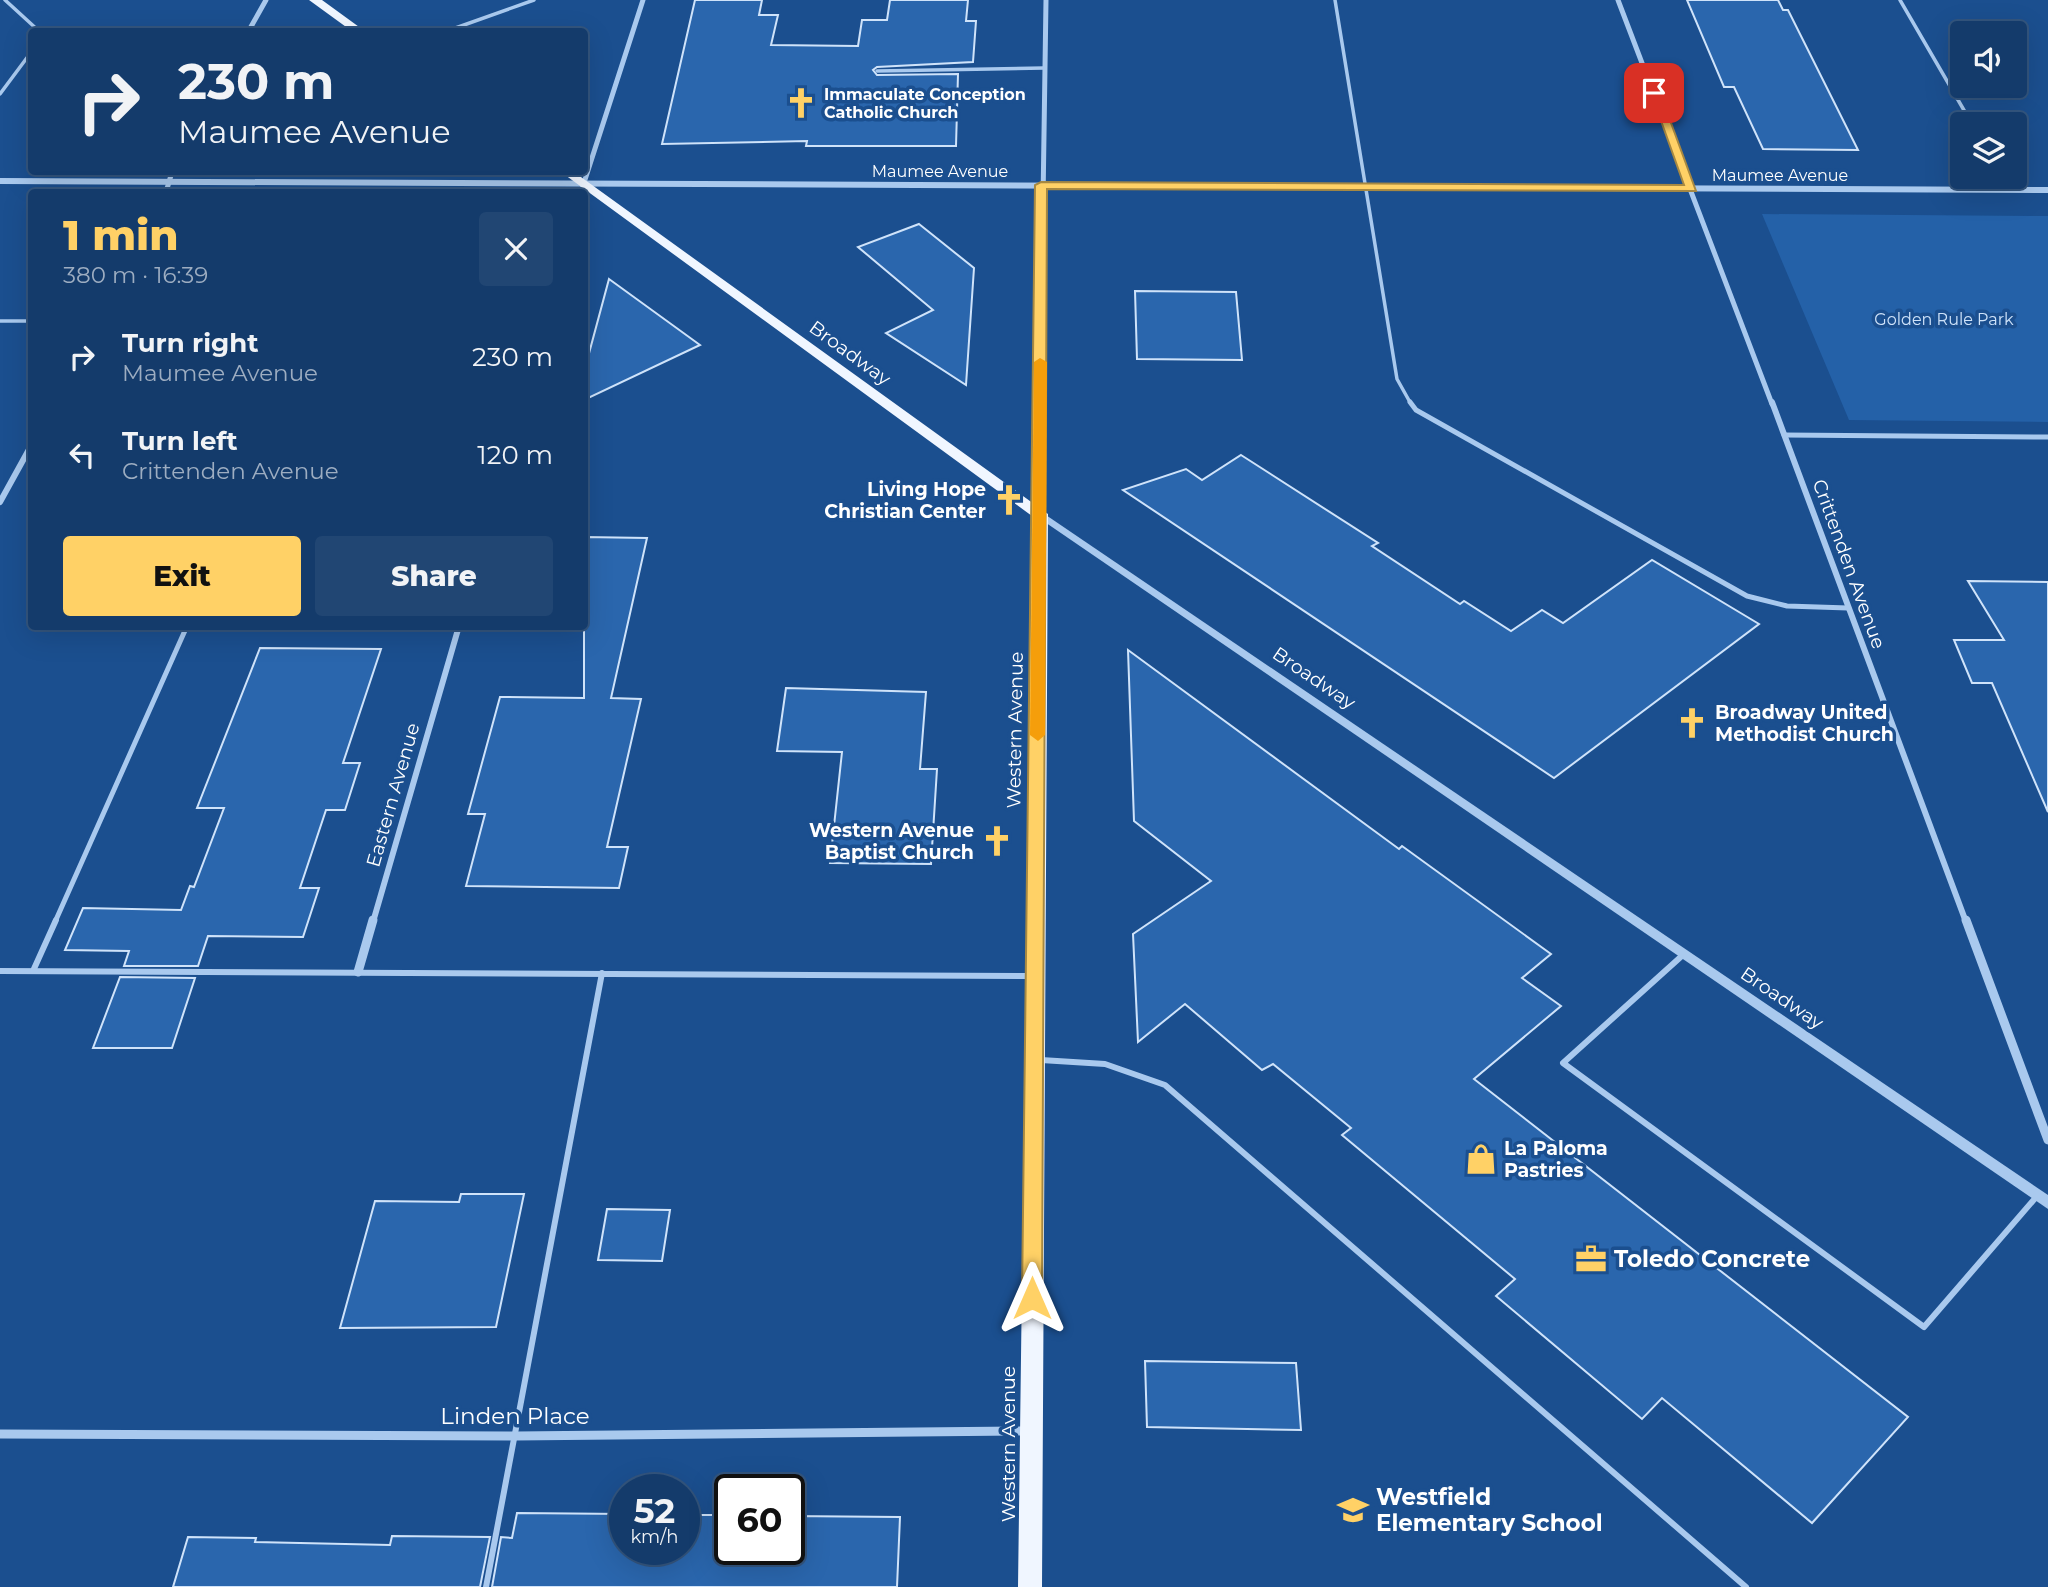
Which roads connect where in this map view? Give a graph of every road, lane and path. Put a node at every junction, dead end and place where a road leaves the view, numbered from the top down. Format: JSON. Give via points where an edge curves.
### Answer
{"nodes":[{"id":1,"x":5,"y":0,"type":"edge"},
{"id":2,"x":265,"y":0,"type":"edge"},
{"id":3,"x":315,"y":0,"type":"edge"},
{"id":4,"x":534,"y":0,"type":"edge"},
{"id":5,"x":643,"y":0,"type":"edge"},
{"id":6,"x":1046,"y":0,"type":"edge"},
{"id":7,"x":1335,"y":0,"type":"edge"},
{"id":8,"x":1618,"y":0,"type":"edge"},
{"id":9,"x":1900,"y":0,"type":"edge"},
{"id":10,"x":36,"y":28,"type":"edge"},
{"id":11,"x":250,"y":28,"type":"edge"},
{"id":12,"x":355,"y":28,"type":"edge"},
{"id":13,"x":455,"y":28,"type":"edge"},
{"id":14,"x":28,"y":56,"type":"edge"},
{"id":15,"x":1044,"y":68,"type":"junction"},
{"id":16,"x":877,"y":71,"type":"dead end"},
{"id":17,"x":0,"y":94,"type":"edge"},
{"id":18,"x":1965,"y":112,"type":"edge"},
{"id":19,"x":588,"y":170,"type":"edge"},
{"id":20,"x":569,"y":175,"type":"edge"},
{"id":21,"x":171,"y":176,"type":"edge"},
{"id":22,"x":0,"y":181,"type":"edge"},
{"id":23,"x":1041,"y":185,"type":"junction"},
{"id":24,"x":1366,"y":187,"type":"junction"},
{"id":25,"x":582,"y":188,"type":"edge"},
{"id":26,"x":1692,"y":188,"type":"junction"},
{"id":27,"x":2010,"y":190,"type":"joint"},
{"id":28,"x":2048,"y":190,"type":"edge"},
{"id":29,"x":588,"y":192,"type":"edge"},
{"id":30,"x":0,"y":321,"type":"edge"},
{"id":31,"x":28,"y":321,"type":"edge"},
{"id":32,"x":1784,"y":435,"type":"junction"},
{"id":33,"x":2048,"y":437,"type":"edge"},
{"id":34,"x":28,"y":451,"type":"edge"},
{"id":35,"x":0,"y":502,"type":"edge"},
{"id":36,"x":1040,"y":514,"type":"junction"},
{"id":37,"x":1848,"y":608,"type":"junction"},
{"id":38,"x":185,"y":630,"type":"edge"},
{"id":39,"x":458,"y":630,"type":"edge"},
{"id":40,"x":1684,"y":954,"type":"junction"},
{"id":41,"x":0,"y":971,"type":"edge"},
{"id":42,"x":33,"y":971,"type":"junction"},
{"id":43,"x":358,"y":972,"type":"junction"},
{"id":44,"x":601,"y":973,"type":"junction"},
{"id":45,"x":1035,"y":976,"type":"junction"},
{"id":46,"x":1033,"y":1060,"type":"junction"},
{"id":47,"x":2048,"y":1140,"type":"edge"},
{"id":48,"x":2043,"y":1199,"type":"edge"},
{"id":49,"x":1031,"y":1431,"type":"junction"},
{"id":50,"x":0,"y":1434,"type":"edge"},
{"id":51,"x":516,"y":1436,"type":"junction"},
{"id":52,"x":486,"y":1587,"type":"edge"},
{"id":53,"x":1030,"y":1587,"type":"edge"},
{"id":54,"x":1746,"y":1587,"type":"edge"}],
"edges":[{"from":1,"to":10,"type":"lane"},
{"from":2,"to":11,"type":"street"},
{"from":3,"to":12,"type":"main road"},
{"from":4,"to":13,"type":"lane"},
{"from":5,"to":19,"type":"street"},
{"from":6,"to":15,"type":"street","name":"Western Avenue"},
{"from":7,"to":24,"type":"lane"},
{"from":8,"to":26,"type":"street","name":"Crittenden Avenue"},
{"from":9,"to":18,"type":"lane"},
{"from":14,"to":17,"type":"lane"},
{"from":15,"to":16,"type":"lane"},
{"from":15,"to":23,"type":"street","name":"Western Avenue"},
{"from":20,"to":25,"type":"main road","name":"Broadway"},
{"from":21,"to":22,"type":"street","name":"Maumee Avenue"},
{"from":21,"to":25,"type":"street","name":"Maumee Avenue"},
{"from":23,"to":24,"type":"street","name":"Maumee Avenue"},
{"from":23,"to":25,"type":"street","name":"Maumee Avenue"},
{"from":23,"to":36,"type":"street","name":"Western Avenue"},
{"from":24,"to":26,"type":"street","name":"Maumee Avenue"},
{"from":24,"to":37,"type":"lane","via":[[1397,379],[1416,410],[1747,596],[1787,606]]},
{"from":26,"to":27,"type":"street","name":"Maumee Avenue"},
{"from":26,"to":32,"type":"street","name":"Crittenden Avenue"},
{"from":27,"to":28,"type":"street","name":"Maumee Avenue"},
{"from":29,"to":36,"type":"main road","name":"Broadway"},
{"from":30,"to":31,"type":"lane"},
{"from":32,"to":33,"type":"lane"},
{"from":32,"to":37,"type":"street","name":"Crittenden Avenue"},
{"from":34,"to":35,"type":"street"},
{"from":36,"to":40,"type":"street","name":"Broadway"},
{"from":36,"to":45,"type":"main road","name":"Western Avenue"},
{"from":37,"to":47,"type":"street","name":"Crittenden Avenue"},
{"from":38,"to":42,"type":"lane"},
{"from":39,"to":43,"type":"street","name":"Eastern Avenue"},
{"from":40,"to":48,"type":"street","name":"Broadway"},
{"from":40,"to":48,"type":"lane","via":[[1563,1063],[1924,1327]]},
{"from":41,"to":42,"type":"lane"},
{"from":42,"to":43,"type":"lane"},
{"from":43,"to":44,"type":"lane"},
{"from":44,"to":45,"type":"lane"},
{"from":44,"to":51,"type":"lane"},
{"from":45,"to":46,"type":"main road","name":"Western Avenue"},
{"from":46,"to":49,"type":"main road","name":"Western Avenue"},
{"from":46,"to":54,"type":"lane","via":[[1090,1060],[1128,1067],[1165,1085]]},
{"from":49,"to":51,"type":"street","name":"Linden Place"},
{"from":49,"to":53,"type":"main road","name":"Western Avenue"},
{"from":50,"to":51,"type":"street","name":"Linden Place"},
{"from":51,"to":52,"type":"lane"}]}
